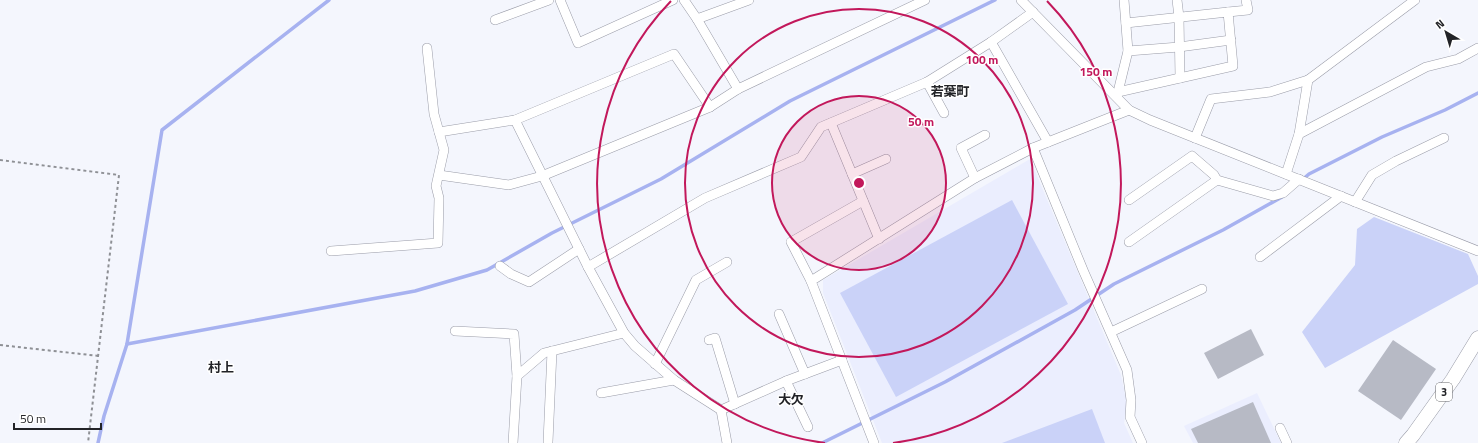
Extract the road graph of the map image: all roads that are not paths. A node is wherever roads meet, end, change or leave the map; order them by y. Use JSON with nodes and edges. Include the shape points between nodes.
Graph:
{"nodes":[{"id":1,"x":549,"y":0,"type":"edge"},
{"id":2,"x":560,"y":0,"type":"edge"},
{"id":3,"x":673,"y":0,"type":"edge"},
{"id":4,"x":684,"y":0,"type":"edge"},
{"id":5,"x":748,"y":0,"type":"edge"},
{"id":6,"x":925,"y":0,"type":"edge"},
{"id":7,"x":1021,"y":0,"type":"edge"},
{"id":8,"x":1124,"y":0,"type":"edge"},
{"id":9,"x":1177,"y":0,"type":"edge"},
{"id":10,"x":1246,"y":0,"type":"edge"},
{"id":11,"x":1415,"y":0,"type":"edge"},
{"id":12,"x":1033,"y":12,"type":"junction"},
{"id":13,"x":1228,"y":12,"type":"junction"},
{"id":14,"x":1179,"y":17,"type":"junction"},
{"id":15,"x":697,"y":19,"type":"junction"},
{"id":16,"x":495,"y":20,"type":"dead end"},
{"id":17,"x":1126,"y":23,"type":"junction"},
{"id":18,"x":1231,"y":40,"type":"junction"},
{"id":19,"x":991,"y":42,"type":"junction"},
{"id":20,"x":1179,"y":47,"type":"junction"},
{"id":21,"x":426,"y":48,"type":"dead end"},
{"id":22,"x":1478,"y":48,"type":"edge"},
{"id":23,"x":1128,"y":51,"type":"junction"},
{"id":24,"x":1180,"y":78,"type":"junction"},
{"id":25,"x":1308,"y":80,"type":"junction"},
{"id":26,"x":927,"y":82,"type":"junction"},
{"id":27,"x":738,"y":89,"type":"junction"},
{"id":28,"x":1117,"y":95,"type":"junction"},
{"id":29,"x":710,"y":107,"type":"junction"},
{"id":30,"x":1129,"y":110,"type":"junction"},
{"id":31,"x":944,"y":113,"type":"dead end"},
{"id":32,"x":515,"y":120,"type":"junction"},
{"id":33,"x":831,"y":123,"type":"junction"},
{"id":34,"x":439,"y":132,"type":"junction"},
{"id":35,"x":1299,"y":134,"type":"junction"},
{"id":36,"x":985,"y":135,"type":"dead end"},
{"id":37,"x":1195,"y":138,"type":"junction"},
{"id":38,"x":1444,"y":138,"type":"dead end"},
{"id":39,"x":1048,"y":142,"type":"junction"},
{"id":40,"x":1033,"y":148,"type":"junction"},
{"id":41,"x":886,"y":159,"type":"dead end"},
{"id":42,"x":852,"y":174,"type":"junction"},
{"id":43,"x":1286,"y":174,"type":"junction"},
{"id":44,"x":439,"y":175,"type":"junction"},
{"id":45,"x":542,"y":176,"type":"junction"},
{"id":46,"x":975,"y":178,"type":"junction"},
{"id":47,"x":1299,"y":179,"type":"junction"},
{"id":48,"x":1217,"y":180,"type":"junction"},
{"id":49,"x":1341,"y":196,"type":"junction"},
{"id":50,"x":1129,"y":200,"type":"dead end"},
{"id":51,"x":863,"y":201,"type":"junction"},
{"id":52,"x":1355,"y":202,"type":"junction"},
{"id":53,"x":879,"y":239,"type":"junction"},
{"id":54,"x":1129,"y":242,"type":"dead end"},
{"id":55,"x":579,"y":249,"type":"junction"},
{"id":56,"x":1478,"y":251,"type":"edge"},
{"id":57,"x":331,"y":252,"type":"dead end"},
{"id":58,"x":1260,"y":257,"type":"dead end"},
{"id":59,"x":727,"y":262,"type":"dead end"},
{"id":60,"x":500,"y":266,"type":"dead end"},
{"id":61,"x":588,"y":267,"type":"junction"},
{"id":62,"x":811,"y":280,"type":"junction"},
{"id":63,"x":1202,"y":289,"type":"dead end"},
{"id":64,"x":779,"y":314,"type":"dead end"},
{"id":65,"x":455,"y":331,"type":"dead end"},
{"id":66,"x":1111,"y":332,"type":"junction"},
{"id":67,"x":624,"y":333,"type":"junction"},
{"id":68,"x":1478,"y":338,"type":"edge"},
{"id":69,"x":709,"y":340,"type":"dead end"},
{"id":70,"x":552,"y":351,"type":"junction"},
{"id":71,"x":842,"y":360,"type":"junction"},
{"id":72,"x":655,"y":364,"type":"junction"},
{"id":73,"x":805,"y":374,"type":"junction"},
{"id":74,"x":517,"y":376,"type":"junction"},
{"id":75,"x":674,"y":380,"type":"junction"},
{"id":76,"x":786,"y":381,"type":"junction"},
{"id":77,"x":601,"y":394,"type":"dead end"},
{"id":78,"x":735,"y":404,"type":"junction"},
{"id":79,"x":721,"y":410,"type":"junction"},
{"id":80,"x":808,"y":427,"type":"dead end"},
{"id":81,"x":1280,"y":428,"type":"dead end"},
{"id":82,"x":548,"y":442,"type":"edge"},
{"id":83,"x":513,"y":443,"type":"edge"},
{"id":84,"x":727,"y":443,"type":"edge"},
{"id":85,"x":874,"y":443,"type":"edge"},
{"id":86,"x":1142,"y":443,"type":"edge"},
{"id":87,"x":1287,"y":443,"type":"edge"},
{"id":88,"x":1406,"y":443,"type":"edge"}],
"edges":[{"from":1,"to":16,"type":"street"},
{"from":2,"to":3,"type":"street","via":[[578,43]]},
{"from":4,"to":15,"type":"street"},
{"from":5,"to":15,"type":"street"},
{"from":6,"to":27,"type":"street"},
{"from":7,"to":12,"type":"street"},
{"from":8,"to":17,"type":"street"},
{"from":9,"to":14,"type":"street"},
{"from":10,"to":13,"type":"street","via":[[1248,10]]},
{"from":11,"to":25,"type":"street"},
{"from":12,"to":19,"type":"street"},
{"from":12,"to":28,"type":"street"},
{"from":13,"to":14,"type":"street"},
{"from":13,"to":18,"type":"street"},
{"from":14,"to":17,"type":"street"},
{"from":14,"to":20,"type":"street"},
{"from":15,"to":27,"type":"street"},
{"from":17,"to":23,"type":"street"},
{"from":18,"to":20,"type":"street"},
{"from":18,"to":24,"type":"street","via":[[1233,66]]},
{"from":19,"to":26,"type":"street"},
{"from":19,"to":39,"type":"street"},
{"from":20,"to":23,"type":"street"},
{"from":20,"to":24,"type":"street"},
{"from":21,"to":34,"type":"street","via":[[434,114]]},
{"from":22,"to":35,"type":"street","via":[[1458,59],[1426,67]]},
{"from":23,"to":28,"type":"street"},
{"from":24,"to":28,"type":"street"},
{"from":25,"to":35,"type":"street"},
{"from":25,"to":37,"type":"street","via":[[1270,92],[1211,99]]},
{"from":26,"to":31,"type":"street"},
{"from":26,"to":33,"type":"street"},
{"from":27,"to":29,"type":"street"},
{"from":28,"to":30,"type":"street"},
{"from":29,"to":32,"type":"street","via":[[674,54]]},
{"from":29,"to":45,"type":"street"},
{"from":30,"to":37,"type":"street"},
{"from":30,"to":39,"type":"street"},
{"from":32,"to":34,"type":"street"},
{"from":32,"to":45,"type":"street"},
{"from":33,"to":42,"type":"street"},
{"from":33,"to":61,"type":"street","via":[[821,127],[801,157],[705,198]]},
{"from":34,"to":44,"type":"street","via":[[444,150]]},
{"from":35,"to":43,"type":"street"},
{"from":36,"to":46,"type":"street","via":[[961,148]]},
{"from":37,"to":43,"type":"street"},
{"from":38,"to":52,"type":"street","via":[[1372,175]]},
{"from":39,"to":40,"type":"street"},
{"from":40,"to":46,"type":"street"},
{"from":40,"to":66,"type":"street"},
{"from":41,"to":42,"type":"street"},
{"from":42,"to":51,"type":"street"},
{"from":43,"to":47,"type":"street"},
{"from":44,"to":45,"type":"street","via":[[509,185]]},
{"from":44,"to":57,"type":"street","via":[[436,186],[439,198],[438,243]]},
{"from":45,"to":55,"type":"street"},
{"from":46,"to":53,"type":"street"},
{"from":47,"to":48,"type":"street","via":[[1284,193],[1273,196]]},
{"from":47,"to":49,"type":"street"},
{"from":48,"to":50,"type":"street","via":[[1192,156]]},
{"from":48,"to":54,"type":"street"},
{"from":49,"to":52,"type":"street"},
{"from":49,"to":58,"type":"street"},
{"from":51,"to":53,"type":"street"},
{"from":51,"to":62,"type":"street","via":[[791,242]]},
{"from":52,"to":56,"type":"street"},
{"from":53,"to":62,"type":"street"},
{"from":55,"to":60,"type":"street","via":[[530,282]]},
{"from":55,"to":61,"type":"street"},
{"from":59,"to":72,"type":"street","via":[[696,280]]},
{"from":61,"to":67,"type":"street"},
{"from":62,"to":71,"type":"street"},
{"from":63,"to":66,"type":"street"},
{"from":64,"to":73,"type":"street"},
{"from":65,"to":74,"type":"street","via":[[514,334]]},
{"from":66,"to":86,"type":"street","via":[[1127,370],[1131,400],[1130,417]]},
{"from":67,"to":70,"type":"street"},
{"from":67,"to":72,"type":"street"},
{"from":68,"to":88,"type":"main road","number":"3","via":[[1453,379]]},
{"from":69,"to":78,"type":"street","via":[[715,338]]},
{"from":70,"to":74,"type":"street","via":[[544,353]]},
{"from":70,"to":82,"type":"street"},
{"from":71,"to":73,"type":"street"},
{"from":71,"to":85,"type":"street"},
{"from":72,"to":75,"type":"street"},
{"from":73,"to":76,"type":"street"},
{"from":74,"to":83,"type":"street"},
{"from":75,"to":77,"type":"street"},
{"from":75,"to":79,"type":"street"},
{"from":76,"to":78,"type":"street"},
{"from":76,"to":80,"type":"street"},
{"from":78,"to":79,"type":"street"},
{"from":79,"to":84,"type":"street"},
{"from":81,"to":87,"type":"street"}]}
